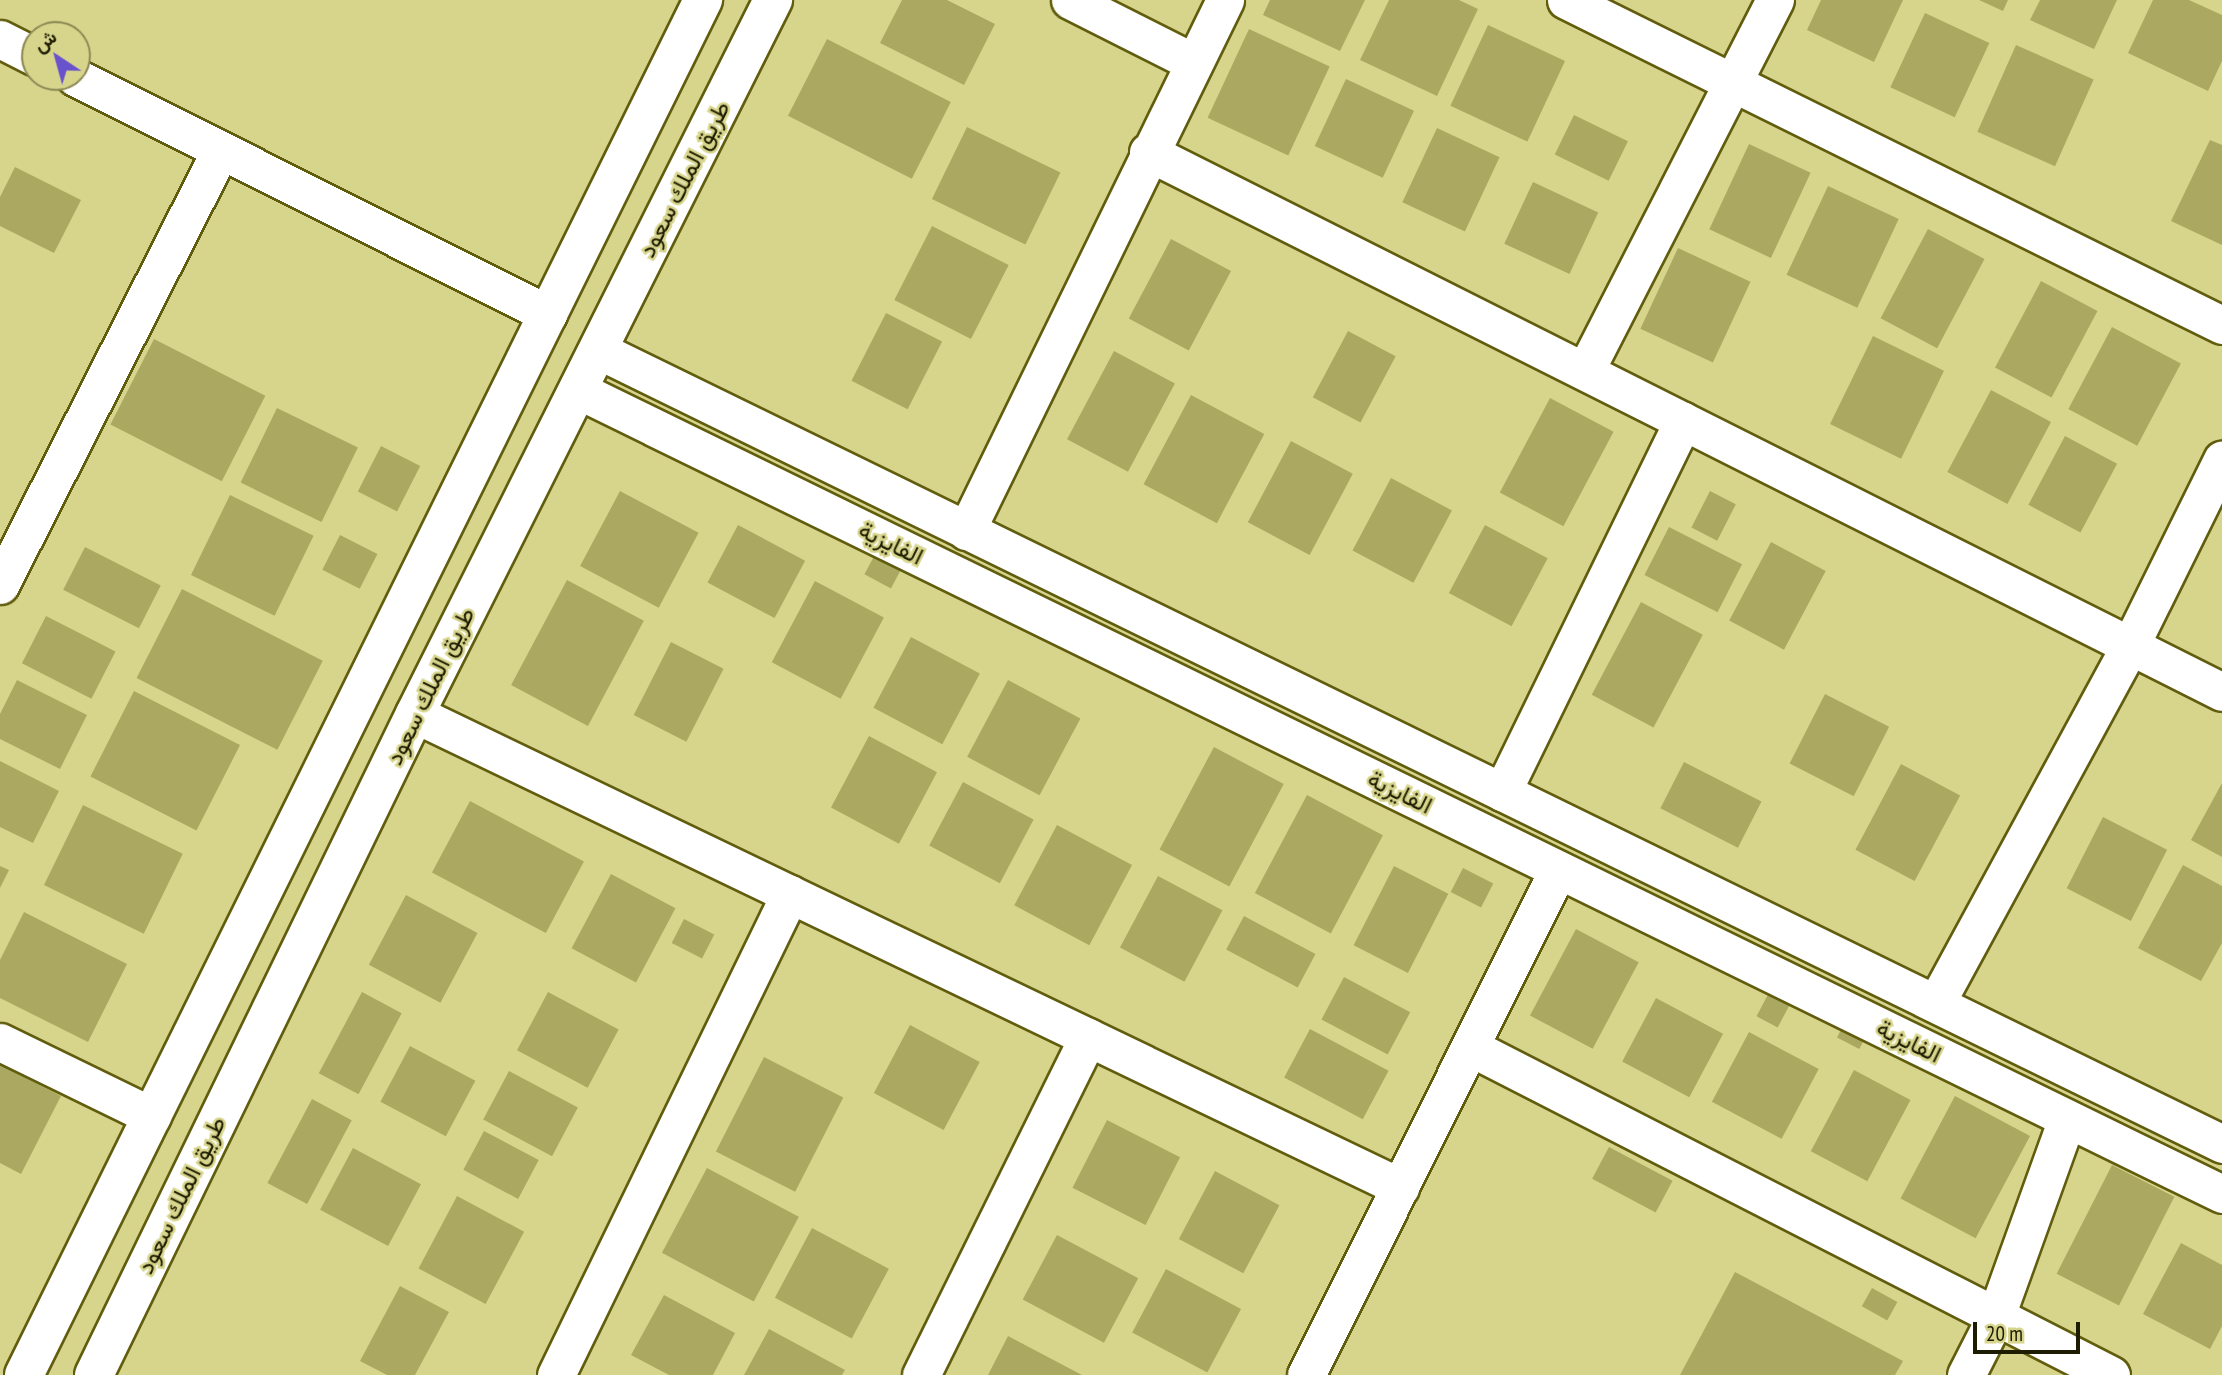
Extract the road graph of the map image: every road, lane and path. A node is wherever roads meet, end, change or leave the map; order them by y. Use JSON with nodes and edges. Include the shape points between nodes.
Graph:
{"nodes":[{"id":1,"x":703,"y":0,"type":"edge"},
{"id":2,"x":773,"y":0,"type":"edge"},
{"id":3,"x":1070,"y":0,"type":"edge"},
{"id":4,"x":1225,"y":0,"type":"edge"},
{"id":5,"x":1566,"y":0,"type":"edge"},
{"id":6,"x":1775,"y":0,"type":"edge"},
{"id":7,"x":0,"y":39,"type":"edge"},
{"id":8,"x":21,"y":50,"type":"edge"},
{"id":9,"x":1194,"y":61,"type":"junction"},
{"id":10,"x":1735,"y":83,"type":"junction"},
{"id":11,"x":91,"y":85,"type":"edge"},
{"id":12,"x":221,"y":150,"type":"junction"},
{"id":13,"x":1148,"y":152,"type":"junction"},
{"id":14,"x":548,"y":314,"type":"junction"},
{"id":15,"x":2222,"y":325,"type":"edge"},
{"id":16,"x":598,"y":350,"type":"junction"},
{"id":17,"x":1585,"y":372,"type":"junction"},
{"id":18,"x":578,"y":390,"type":"junction"},
{"id":19,"x":1683,"y":421,"type":"junction"},
{"id":20,"x":2222,"y":460,"type":"edge"},
{"id":21,"x":966,"y":531,"type":"junction"},
{"id":22,"x":0,"y":585,"type":"edge"},
{"id":23,"x":2130,"y":646,"type":"junction"},
{"id":24,"x":2222,"y":692,"type":"edge"},
{"id":25,"x":415,"y":714,"type":"junction"},
{"id":26,"x":1502,"y":792,"type":"junction"},
{"id":27,"x":1558,"y":870,"type":"junction"},
{"id":28,"x":790,"y":894,"type":"junction"},
{"id":29,"x":1936,"y":1003,"type":"junction"},
{"id":30,"x":1088,"y":1037,"type":"junction"},
{"id":31,"x":0,"y":1042,"type":"edge"},
{"id":32,"x":1470,"y":1047,"type":"junction"},
{"id":33,"x":152,"y":1116,"type":"junction"},
{"id":34,"x":2067,"y":1119,"type":"junction"},
{"id":35,"x":2222,"y":1144,"type":"edge"},
{"id":36,"x":1400,"y":1187,"type":"junction"},
{"id":37,"x":2222,"y":1194,"type":"edge"},
{"id":38,"x":1996,"y":1316,"type":"junction"},
{"id":39,"x":24,"y":1375,"type":"edge"},
{"id":40,"x":94,"y":1375,"type":"edge"},
{"id":41,"x":556,"y":1375,"type":"edge"},
{"id":42,"x":921,"y":1375,"type":"edge"},
{"id":43,"x":1306,"y":1375,"type":"edge"},
{"id":44,"x":1966,"y":1375,"type":"edge"},
{"id":45,"x":2111,"y":1375,"type":"edge"}],
"edges":[{"from":1,"to":14,"type":"main road"},
{"from":2,"to":16,"type":"main road","name":"طريق الملك سعود"},
{"from":3,"to":9,"type":"street"},
{"from":4,"to":9,"type":"street"},
{"from":5,"to":10,"type":"street"},
{"from":6,"to":10,"type":"street"},
{"from":7,"to":8,"type":"street"},
{"from":9,"to":13,"type":"street"},
{"from":10,"to":15,"type":"street"},
{"from":10,"to":17,"type":"street"},
{"from":11,"to":12,"type":"street"},
{"from":12,"to":14,"type":"street"},
{"from":12,"to":22,"type":"street"},
{"from":13,"to":17,"type":"street"},
{"from":13,"to":21,"type":"street"},
{"from":14,"to":33,"type":"main road"},
{"from":16,"to":18,"type":"main road","name":"طريق الملك سعود"},
{"from":16,"to":21,"type":"street","name":"الفايزية"},
{"from":17,"to":19,"type":"street"},
{"from":18,"to":25,"type":"main road","name":"طريق الملك سعود"},
{"from":18,"to":27,"type":"street","name":"الفايزية"},
{"from":19,"to":23,"type":"street"},
{"from":19,"to":26,"type":"street"},
{"from":20,"to":23,"type":"street"},
{"from":21,"to":26,"type":"street","name":"الفايزية"},
{"from":23,"to":24,"type":"street"},
{"from":23,"to":29,"type":"street"},
{"from":25,"to":28,"type":"street"},
{"from":25,"to":40,"type":"main road","name":"طريق الملك سعود"},
{"from":26,"to":29,"type":"street","name":"الفايزية"},
{"from":27,"to":32,"type":"street"},
{"from":27,"to":34,"type":"street","name":"الفايزية"},
{"from":28,"to":30,"type":"street"},
{"from":28,"to":41,"type":"street"},
{"from":29,"to":35,"type":"street","name":"الفايزية"},
{"from":30,"to":36,"type":"street"},
{"from":30,"to":42,"type":"street"},
{"from":31,"to":33,"type":"street"},
{"from":32,"to":36,"type":"street"},
{"from":32,"to":38,"type":"street"},
{"from":33,"to":39,"type":"main road"},
{"from":34,"to":37,"type":"street","name":"الفايزية"},
{"from":34,"to":38,"type":"street"},
{"from":36,"to":43,"type":"street"},
{"from":38,"to":44,"type":"street"},
{"from":38,"to":45,"type":"street"}]}
